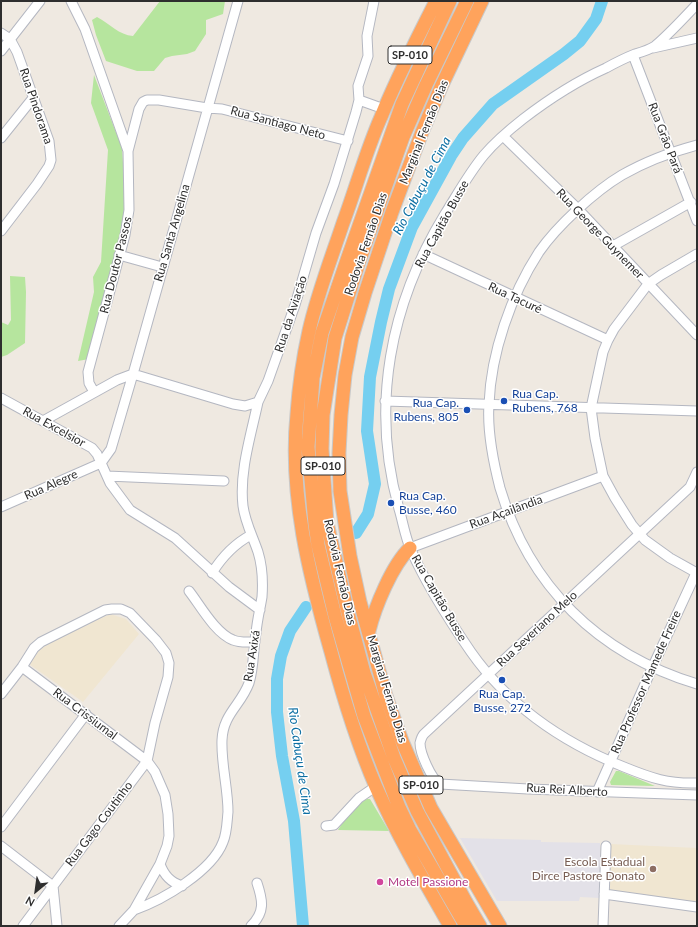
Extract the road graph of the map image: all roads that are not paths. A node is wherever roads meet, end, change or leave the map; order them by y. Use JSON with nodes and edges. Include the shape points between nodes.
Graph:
{"nodes":[{"id":1,"x":40,"y":1,"type":"edge"},
{"id":2,"x":71,"y":1,"type":"edge"},
{"id":3,"x":238,"y":1,"type":"edge"},
{"id":4,"x":374,"y":1,"type":"edge"},
{"id":5,"x":436,"y":1,"type":"edge"},
{"id":6,"x":450,"y":1,"type":"edge"},
{"id":7,"x":467,"y":1,"type":"edge"},
{"id":8,"x":482,"y":1,"type":"edge"},
{"id":9,"x":697,"y":4,"type":"edge"},
{"id":10,"x":1,"y":33,"type":"edge"},
{"id":11,"x":697,"y":38,"type":"edge"},
{"id":12,"x":10,"y":40,"type":"junction"},
{"id":13,"x":653,"y":48,"type":"junction"},
{"id":14,"x":1,"y":51,"type":"edge"},
{"id":15,"x":634,"y":55,"type":"junction"},
{"id":16,"x":33,"y":98,"type":"junction"},
{"id":17,"x":359,"y":100,"type":"junction"},
{"id":18,"x":207,"y":108,"type":"junction"},
{"id":19,"x":384,"y":109,"type":"junction"},
{"id":20,"x":503,"y":136,"type":"junction"},
{"id":21,"x":1,"y":138,"type":"edge"},
{"id":22,"x":348,"y":141,"type":"junction"},
{"id":23,"x":697,"y":145,"type":"edge"},
{"id":24,"x":128,"y":151,"type":"junction"},
{"id":25,"x":670,"y":152,"type":"junction"},
{"id":26,"x":690,"y":202,"type":"junction"},
{"id":27,"x":578,"y":209,"type":"junction"},
{"id":28,"x":697,"y":221,"type":"edge"},
{"id":29,"x":1,"y":231,"type":"edge"},
{"id":30,"x":613,"y":246,"type":"junction"},
{"id":31,"x":423,"y":254,"type":"junction"},
{"id":32,"x":697,"y":254,"type":"edge"},
{"id":33,"x":119,"y":255,"type":"junction"},
{"id":34,"x":162,"y":267,"type":"junction"},
{"id":35,"x":648,"y":284,"type":"junction"},
{"id":36,"x":515,"y":298,"type":"junction"},
{"id":37,"x":697,"y":336,"type":"edge"},
{"id":38,"x":608,"y":340,"type":"junction"},
{"id":39,"x":133,"y":374,"type":"junction"},
{"id":40,"x":94,"y":392,"type":"junction"},
{"id":41,"x":1,"y":398,"type":"edge"},
{"id":42,"x":385,"y":401,"type":"junction"},
{"id":43,"x":258,"y":402,"type":"junction"},
{"id":44,"x":488,"y":405,"type":"junction"},
{"id":45,"x":591,"y":408,"type":"junction"},
{"id":46,"x":697,"y":411,"type":"edge"},
{"id":47,"x":43,"y":421,"type":"junction"},
{"id":48,"x":101,"y":463,"type":"junction"},
{"id":49,"x":697,"y":472,"type":"edge"},
{"id":50,"x":107,"y":476,"type":"junction"},
{"id":51,"x":603,"y":476,"type":"junction"},
{"id":52,"x":224,"y":481,"type":"dead end"},
{"id":53,"x":693,"y":486,"type":"edge"},
{"id":54,"x":1,"y":507,"type":"edge"},
{"id":55,"x":508,"y":512,"type":"junction"},
{"id":56,"x":251,"y":535,"type":"junction"},
{"id":57,"x":640,"y":535,"type":"junction"},
{"id":58,"x":410,"y":548,"type":"junction"},
{"id":59,"x":212,"y":573,"type":"junction"},
{"id":60,"x":697,"y":573,"type":"edge"},
{"id":61,"x":189,"y":591,"type":"dead end"},
{"id":62,"x":564,"y":604,"type":"junction"},
{"id":63,"x":260,"y":610,"type":"junction"},
{"id":64,"x":369,"y":632,"type":"junction"},
{"id":65,"x":254,"y":642,"type":"junction"},
{"id":66,"x":652,"y":666,"type":"junction"},
{"id":67,"x":22,"y":667,"type":"junction"},
{"id":68,"x":488,"y":675,"type":"junction"},
{"id":69,"x":697,"y":684,"type":"edge"},
{"id":70,"x":1,"y":694,"type":"edge"},
{"id":71,"x":86,"y":714,"type":"junction"},
{"id":72,"x":148,"y":761,"type":"junction"},
{"id":73,"x":611,"y":761,"type":"junction"},
{"id":74,"x":438,"y":783,"type":"joint"},
{"id":75,"x":697,"y":783,"type":"edge"},
{"id":76,"x":376,"y":786,"type":"junction"},
{"id":77,"x":597,"y":792,"type":"junction"},
{"id":78,"x":697,"y":795,"type":"edge"},
{"id":79,"x":326,"y":826,"type":"dead end"},
{"id":80,"x":1,"y":827,"type":"edge"},
{"id":81,"x":1,"y":846,"type":"edge"},
{"id":82,"x":606,"y":846,"type":"dead end"},
{"id":83,"x":160,"y":864,"type":"junction"},
{"id":84,"x":257,"y":883,"type":"dead end"},
{"id":85,"x":53,"y":886,"type":"junction"},
{"id":86,"x":182,"y":886,"type":"junction"},
{"id":87,"x":604,"y":894,"type":"junction"},
{"id":88,"x":697,"y":907,"type":"edge"},
{"id":89,"x":134,"y":910,"type":"junction"},
{"id":90,"x":124,"y":924,"type":"edge"},
{"id":91,"x":23,"y":926,"type":"edge"},
{"id":92,"x":57,"y":926,"type":"edge"},
{"id":93,"x":251,"y":926,"type":"edge"},
{"id":94,"x":450,"y":926,"type":"edge"},
{"id":95,"x":466,"y":926,"type":"edge"},
{"id":96,"x":480,"y":926,"type":"edge"},
{"id":97,"x":500,"y":926,"type":"edge"},
{"id":98,"x":603,"y":926,"type":"edge"}],
"edges":[{"from":1,"to":12,"type":"street"},
{"from":2,"to":24,"type":"street","name":"Rua Doutor Passos","via":[[85,29]]},
{"from":3,"to":18,"type":"street","name":"Rua Santa Angelina"},
{"from":4,"to":17,"type":"street","name":"Rua da Aviação","via":[[367,36],[368,56],[358,86]]},
{"from":5,"to":19,"type":"highway","number":"SP-010"},
{"from":6,"to":95,"type":"highway","name":"Rodovia Fernão Dias","number":"SP-010","via":[[402,104],[322,333],[313,378],[308,447],[318,545],[335,616],[364,716],[398,807]]},
{"from":7,"to":96,"type":"highway","name":"Rodovia Fernão Dias","number":"SP-010","via":[[402,137],[359,262],[335,338],[323,414],[322,449],[327,523],[364,673],[394,758],[417,811]]},
{"from":8,"to":64,"type":"highway","name":"Marginal Fernão Dias","number":"SP-010","via":[[429,114],[404,179],[365,293],[348,359],[341,415],[340,491],[355,581]]},
{"from":9,"to":13,"type":"street","name":"Rua Capitão Busse"},
{"from":10,"to":12,"type":"street"},
{"from":11,"to":13,"type":"street"},
{"from":12,"to":14,"type":"street"},
{"from":12,"to":16,"type":"street","name":"Rua Pindorama"},
{"from":13,"to":15,"type":"street","name":"Rua Capitão Busse"},
{"from":15,"to":20,"type":"street","name":"Rua Capitão Busse","via":[[561,93]]},
{"from":15,"to":25,"type":"street","name":"Rua Grão Pará"},
{"from":16,"to":21,"type":"street"},
{"from":16,"to":29,"type":"street","name":"Rua Pindorama","via":[[49,141],[51,160],[45,174]]},
{"from":17,"to":19,"type":"street"},
{"from":17,"to":22,"type":"street","name":"Rua da Aviação"},
{"from":18,"to":22,"type":"street","name":"Rua Santiago Neto","via":[[222,109]]},
{"from":18,"to":24,"type":"street","name":"Rua Santiago Neto","via":[[159,100],[143,102]]},
{"from":18,"to":34,"type":"street","name":"Rua Santa Angelina"},
{"from":19,"to":76,"type":"highway","number":"SP-010","via":[[313,314],[308,332],[296,417],[296,473],[308,565],[344,701]]},
{"from":20,"to":27,"type":"street","name":"Rua George Guynemer"},
{"from":20,"to":31,"type":"street","name":"Rua Capitão Busse","via":[[476,166]]},
{"from":22,"to":43,"type":"street","name":"Rua da Aviação","via":[[316,233],[295,305]]},
{"from":23,"to":25,"type":"street"},
{"from":24,"to":33,"type":"street","name":"Rua Doutor Passos","via":[[129,210]]},
{"from":25,"to":26,"type":"street","name":"Rua Grão Pará"},
{"from":25,"to":27,"type":"street","via":[[621,176]]},
{"from":26,"to":28,"type":"street","name":"Rua Grão Pará"},
{"from":26,"to":30,"type":"street"},
{"from":27,"to":30,"type":"street","name":"Rua George Guynemer"},
{"from":27,"to":36,"type":"street","via":[[540,252]]},
{"from":30,"to":35,"type":"street","name":"Rua George Guynemer"},
{"from":31,"to":36,"type":"street","name":"Rua Tacuré"},
{"from":31,"to":42,"type":"street","name":"Rua Capitão Busse","via":[[396,326],[387,373]]},
{"from":32,"to":35,"type":"street"},
{"from":33,"to":34,"type":"street"},
{"from":33,"to":40,"type":"street","name":"Rua Doutor Passos","via":[[88,372],[89,384]]},
{"from":34,"to":39,"type":"street","name":"Rua Santa Angelina"},
{"from":35,"to":37,"type":"street","name":"Rua George Guynemer"},
{"from":35,"to":38,"type":"street"},
{"from":36,"to":38,"type":"street","name":"Rua Tacuré"},
{"from":36,"to":44,"type":"street","via":[[497,350]]},
{"from":38,"to":45,"type":"street"},
{"from":39,"to":40,"type":"street"},
{"from":39,"to":43,"type":"street","via":[[233,404],[245,406]]},
{"from":39,"to":48,"type":"street","name":"Rua Santa Angelina","via":[[111,449]]},
{"from":40,"to":47,"type":"street"},
{"from":41,"to":47,"type":"street","name":"Rua Excelsior"},
{"from":42,"to":44,"type":"street"},
{"from":42,"to":58,"type":"street","name":"Rua Capitão Busse","via":[[390,471]]},
{"from":43,"to":56,"type":"street","name":"Rua Axixá","via":[[243,475],[243,506]]},
{"from":44,"to":45,"type":"street"},
{"from":44,"to":55,"type":"street","via":[[495,467]]},
{"from":45,"to":46,"type":"street"},
{"from":45,"to":51,"type":"street"},
{"from":47,"to":48,"type":"street","name":"Rua Excelsior","via":[[92,448]]},
{"from":48,"to":50,"type":"street","name":"Rua Excelsior"},
{"from":48,"to":54,"type":"street","name":"Rua Alegre"},
{"from":49,"to":53,"type":"street"},
{"from":50,"to":52,"type":"street"},
{"from":50,"to":59,"type":"street","name":"Rua Excelsior","via":[[130,510],[175,538]]},
{"from":51,"to":55,"type":"street","name":"Rua Açailândia"},
{"from":51,"to":57,"type":"street"},
{"from":53,"to":57,"type":"street","name":"Rua Severiano Melo"},
{"from":55,"to":58,"type":"street","name":"Rua Açailândia"},
{"from":55,"to":62,"type":"street","via":[[534,564]]},
{"from":56,"to":59,"type":"street","via":[[223,556]]},
{"from":56,"to":63,"type":"street","name":"Rua Axixá","via":[[260,566]]},
{"from":57,"to":60,"type":"street","via":[[659,551]]},
{"from":57,"to":62,"type":"street","name":"Rua Severiano Melo"},
{"from":58,"to":64,"type":"highway","via":[[400,559],[384,589]]},
{"from":58,"to":68,"type":"street","name":"Rua Capitão Busse","via":[[458,633]]},
{"from":59,"to":63,"type":"street","name":"Rua Excelsior"},
{"from":60,"to":66,"type":"street","name":"Rua Professor Mamede Freire"},
{"from":61,"to":65,"type":"street","via":[[220,632],[232,640]]},
{"from":62,"to":66,"type":"street","via":[[609,642]]},
{"from":62,"to":68,"type":"street","name":"Rua Severiano Melo"},
{"from":63,"to":65,"type":"street","name":"Rua Axixá"},
{"from":64,"to":97,"type":"highway","name":"Marginal Fernão Dias","number":"SP-010","via":[[386,696],[431,808]]},
{"from":65,"to":86,"type":"street","name":"Rua Axixá","via":[[249,683],[224,726],[222,740],[228,811],[223,842],[209,862]]},
{"from":66,"to":69,"type":"street"},
{"from":66,"to":73,"type":"street","name":"Rua Professor Mamede Freire"},
{"from":67,"to":70,"type":"street"},
{"from":67,"to":71,"type":"street","name":"Rua Crissiumal"},
{"from":67,"to":72,"type":"street","via":[[34,648],[53,635],[105,610],[121,609],[130,613],[156,640],[166,653],[169,663]]},
{"from":68,"to":73,"type":"street","name":"Rua Capitão Busse","via":[[550,729],[588,752]]},
{"from":68,"to":74,"type":"street","name":"Rua Severiano Melo","via":[[421,738],[424,758]]},
{"from":71,"to":72,"type":"street","name":"Rua Crissiumal"},
{"from":71,"to":80,"type":"street"},
{"from":72,"to":83,"type":"street","via":[[161,784],[168,814],[169,836]]},
{"from":72,"to":85,"type":"street","name":"Rua Gago Coutinho"},
{"from":73,"to":75,"type":"street","name":"Rua Capitão Busse","via":[[655,779]]},
{"from":73,"to":77,"type":"street","name":"Rua Professor Mamede Freire"},
{"from":74,"to":77,"type":"street","name":"Rua Rei Alberto"},
{"from":76,"to":79,"type":"street","via":[[359,798],[334,825]]},
{"from":76,"to":94,"type":"highway","number":"SP-010","via":[[402,840]]},
{"from":77,"to":78,"type":"street","name":"Rua Rei Alberto"},
{"from":81,"to":85,"type":"street"},
{"from":82,"to":87,"type":"street"},
{"from":83,"to":86,"type":"street","via":[[165,875]]},
{"from":83,"to":89,"type":"street"},
{"from":84,"to":93,"type":"street","via":[[262,907],[258,919]]},
{"from":85,"to":91,"type":"street","name":"Rua Gago Coutinho"},
{"from":85,"to":92,"type":"street"},
{"from":86,"to":89,"type":"street","name":"Rua Axixá","via":[[151,904]]},
{"from":87,"to":88,"type":"street"},
{"from":87,"to":98,"type":"street"},
{"from":89,"to":90,"type":"street"}]}
